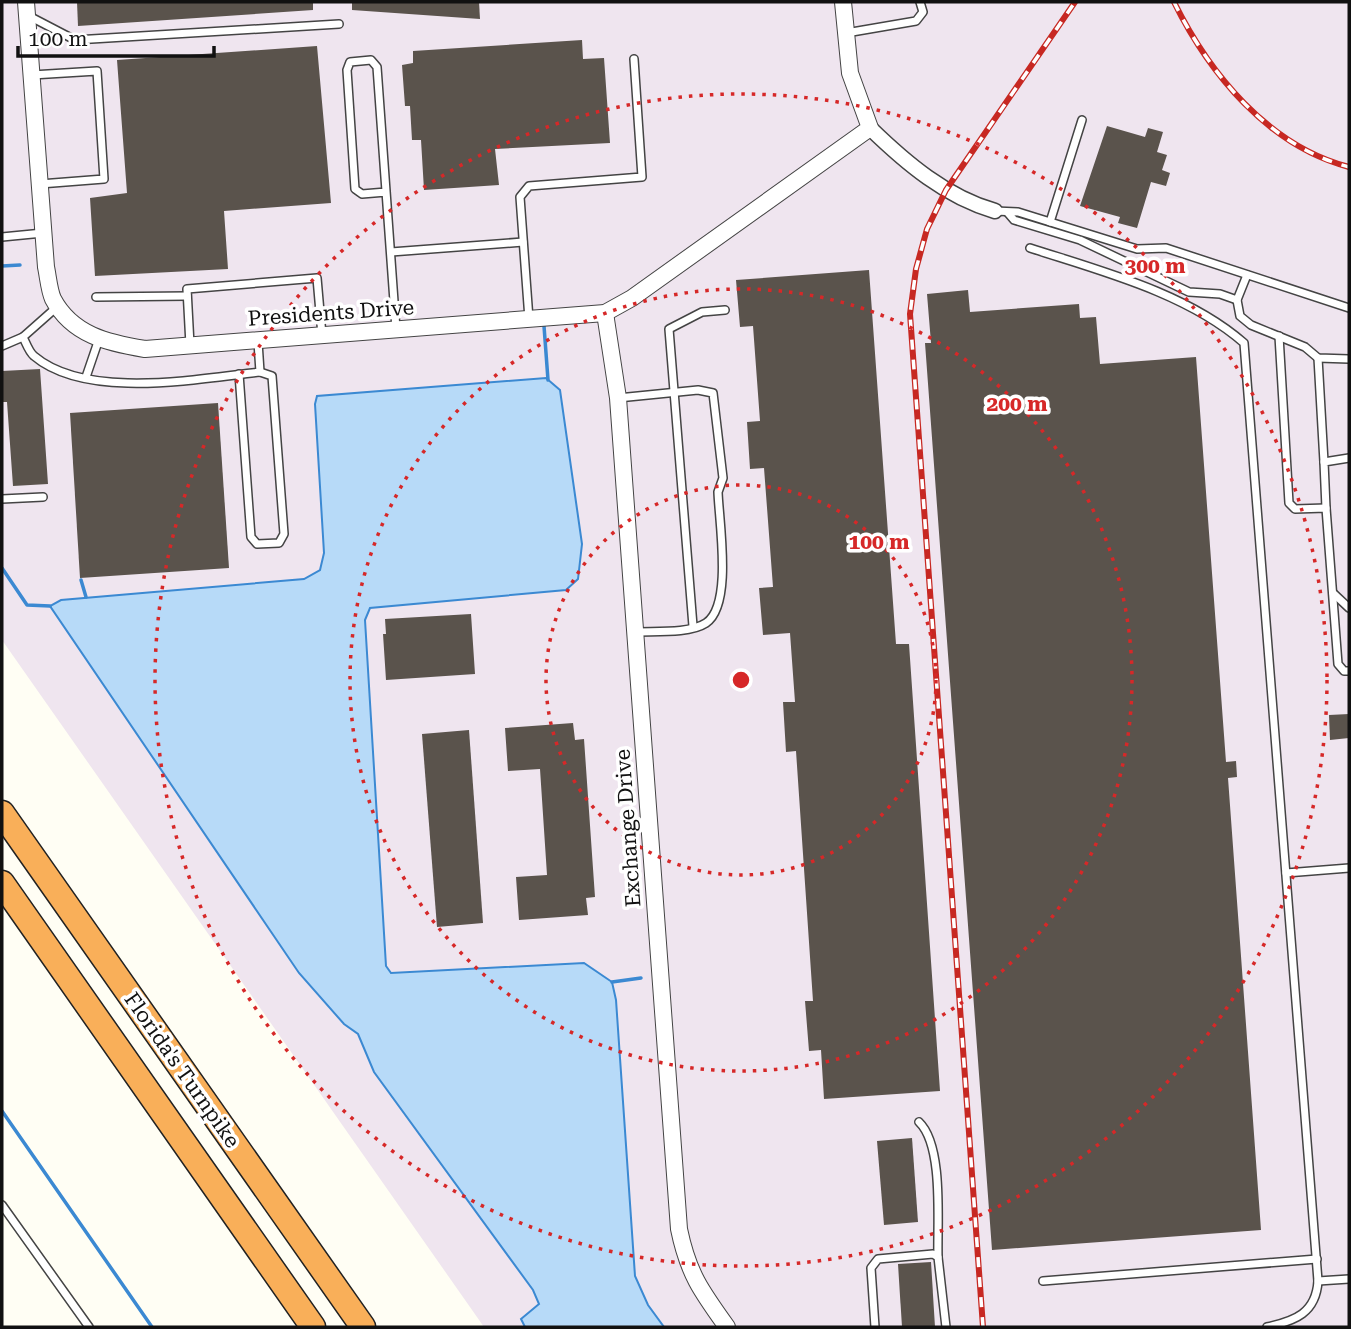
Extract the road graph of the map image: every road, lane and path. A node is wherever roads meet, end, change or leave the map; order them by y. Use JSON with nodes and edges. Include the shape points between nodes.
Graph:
{"nodes":[{"id":1,"x":843,"y":2,"type":"edge"},
{"id":2,"x":920,"y":2,"type":"edge"},
{"id":3,"x":26,"y":8,"type":"edge"},
{"id":4,"x":339,"y":24,"type":"dead end"},
{"id":5,"x":846,"y":33,"type":"junction"},
{"id":6,"x":634,"y":59,"type":"dead end"},
{"id":7,"x":31,"y":75,"type":"junction"},
{"id":8,"x":1082,"y":120,"type":"dead end"},
{"id":9,"x":870,"y":128,"type":"junction"},
{"id":10,"x":40,"y":184,"type":"junction"},
{"id":11,"x":386,"y":192,"type":"junction"},
{"id":12,"x":1001,"y":212,"type":"junction"},
{"id":13,"x":1050,"y":222,"type":"junction"},
{"id":14,"x":44,"y":233,"type":"junction"},
{"id":15,"x":2,"y":236,"type":"edge"},
{"id":16,"x":523,"y":242,"type":"junction"},
{"id":17,"x":1030,"y":248,"type":"dead end"},
{"id":18,"x":391,"y":252,"type":"junction"},
{"id":19,"x":1247,"y":275,"type":"junction"},
{"id":20,"x":187,"y":296,"type":"junction"},
{"id":21,"x":96,"y":297,"type":"dead end"},
{"id":22,"x":1237,"y":300,"type":"junction"},
{"id":23,"x":58,"y":305,"type":"junction"},
{"id":24,"x":1349,"y":309,"type":"edge"},
{"id":25,"x":725,"y":310,"type":"dead end"},
{"id":26,"x":605,"y":313,"type":"junction"},
{"id":27,"x":529,"y":319,"type":"junction"},
{"id":28,"x":396,"y":330,"type":"junction"},
{"id":29,"x":322,"y":335,"type":"junction"},
{"id":30,"x":1279,"y":336,"type":"junction"},
{"id":31,"x":23,"y":337,"type":"junction"},
{"id":32,"x":99,"y":339,"type":"junction"},
{"id":33,"x":258,"y":340,"type":"junction"},
{"id":34,"x":190,"y":345,"type":"junction"},
{"id":35,"x":2,"y":346,"type":"edge"},
{"id":36,"x":1318,"y":358,"type":"junction"},
{"id":37,"x":1349,"y":359,"type":"edge"},
{"id":38,"x":260,"y":372,"type":"junction"},
{"id":39,"x":239,"y":374,"type":"junction"},
{"id":40,"x":86,"y":377,"type":"junction"},
{"id":41,"x":674,"y":393,"type":"junction"},
{"id":42,"x":618,"y":398,"type":"junction"},
{"id":43,"x":1349,"y":458,"type":"edge"},
{"id":44,"x":1324,"y":461,"type":"junction"},
{"id":45,"x":43,"y":498,"type":"dead end"},
{"id":46,"x":2,"y":499,"type":"edge"},
{"id":47,"x":1326,"y":508,"type":"junction"},
{"id":48,"x":1333,"y":592,"type":"junction"},
{"id":49,"x":1349,"y":608,"type":"edge"},
{"id":50,"x":693,"y":626,"type":"junction"},
{"id":51,"x":635,"y":632,"type":"junction"},
{"id":52,"x":1349,"y":671,"type":"edge"},
{"id":53,"x":2,"y":813,"type":"edge"},
{"id":54,"x":1349,"y":868,"type":"edge"},
{"id":55,"x":1286,"y":873,"type":"junction"},
{"id":56,"x":2,"y":883,"type":"edge"},
{"id":57,"x":919,"y":1122,"type":"dead end"},
{"id":58,"x":2,"y":1205,"type":"edge"},
{"id":59,"x":938,"y":1257,"type":"junction"},
{"id":60,"x":1317,"y":1259,"type":"junction"},
{"id":61,"x":1349,"y":1279,"type":"edge"},
{"id":62,"x":1043,"y":1281,"type":"dead end"},
{"id":63,"x":1318,"y":1281,"type":"junction"},
{"id":64,"x":89,"y":1327,"type":"edge"},
{"id":65,"x":313,"y":1327,"type":"edge"},
{"id":66,"x":363,"y":1327,"type":"edge"},
{"id":67,"x":727,"y":1327,"type":"edge"},
{"id":68,"x":875,"y":1327,"type":"edge"},
{"id":69,"x":946,"y":1327,"type":"edge"},
{"id":70,"x":1267,"y":1327,"type":"edge"}],
"edges":[{"from":1,"to":5,"type":"street"},
{"from":2,"to":5,"type":"lane","via":[[923,12],[916,21]]},
{"from":3,"to":4,"type":"lane","via":[[75,40]]},
{"from":3,"to":7,"type":"street","name":"Presidents Drive"},
{"from":5,"to":9,"type":"street","via":[[850,74]]},
{"from":6,"to":16,"type":"lane","via":[[642,177],[529,186],[520,197]]},
{"from":7,"to":10,"type":"street","name":"Presidents Drive"},
{"from":7,"to":10,"type":"lane","via":[[97,71],[104,179]]},
{"from":8,"to":13,"type":"lane"},
{"from":9,"to":12,"type":"street","via":[[946,190]]},
{"from":9,"to":26,"type":"street","name":"Presidents Drive"},
{"from":10,"to":14,"type":"street","name":"Presidents Drive"},
{"from":11,"to":11,"type":"lane","via":[[377,67],[371,60],[350,62],[355,189],[362,194]]},
{"from":11,"to":18,"type":"lane"},
{"from":12,"to":13,"type":"lane"},
{"from":12,"to":22,"type":"lane","via":[[1080,240],[1189,292]]},
{"from":13,"to":19,"type":"lane","via":[[1137,249],[1166,248]]},
{"from":14,"to":15,"type":"lane"},
{"from":14,"to":23,"type":"street","name":"Presidents Drive","via":[[52,298]]},
{"from":16,"to":18,"type":"lane"},
{"from":16,"to":27,"type":"lane"},
{"from":17,"to":55,"type":"lane","via":[[1140,284],[1228,329],[1244,343]]},
{"from":18,"to":28,"type":"lane"},
{"from":19,"to":22,"type":"lane"},
{"from":19,"to":24,"type":"lane"},
{"from":20,"to":21,"type":"lane"},
{"from":20,"to":29,"type":"lane","via":[[187,289],[317,278]]},
{"from":20,"to":34,"type":"lane"},
{"from":22,"to":30,"type":"lane","via":[[1240,316]]},
{"from":23,"to":31,"type":"lane"},
{"from":23,"to":32,"type":"street","name":"Presidents Drive","via":[[74,326]]},
{"from":25,"to":41,"type":"lane","via":[[702,312],[669,329]]},
{"from":26,"to":27,"type":"street","name":"Presidents Drive"},
{"from":26,"to":42,"type":"street","name":"Exchange Drive"},
{"from":27,"to":28,"type":"street","name":"Presidents Drive"},
{"from":28,"to":29,"type":"street","name":"Presidents Drive"},
{"from":29,"to":33,"type":"street","name":"Presidents Drive"},
{"from":30,"to":36,"type":"lane"},
{"from":30,"to":47,"type":"lane","via":[[1289,503],[1295,509]]},
{"from":31,"to":35,"type":"lane"},
{"from":31,"to":40,"type":"lane","via":[[32,355],[70,375]]},
{"from":32,"to":34,"type":"street","name":"Presidents Drive","via":[[145,349]]},
{"from":32,"to":40,"type":"lane"},
{"from":33,"to":34,"type":"street","name":"Presidents Drive"},
{"from":33,"to":38,"type":"lane"},
{"from":36,"to":37,"type":"lane"},
{"from":36,"to":44,"type":"lane"},
{"from":38,"to":39,"type":"lane"},
{"from":38,"to":39,"type":"lane","via":[[272,376],[284,534],[273,545],[257,544],[251,537]]},
{"from":39,"to":40,"type":"lane","via":[[145,385]]},
{"from":41,"to":42,"type":"lane"},
{"from":41,"to":50,"type":"lane"},
{"from":41,"to":50,"type":"lane","via":[[713,393],[723,478],[718,492],[722,587],[717,612],[704,624]]},
{"from":42,"to":51,"type":"street","name":"Exchange Drive"},
{"from":43,"to":44,"type":"lane"},
{"from":44,"to":47,"type":"lane"},
{"from":45,"to":46,"type":"lane"},
{"from":47,"to":48,"type":"lane"},
{"from":48,"to":49,"type":"lane"},
{"from":48,"to":52,"type":"lane","via":[[1338,664]]},
{"from":50,"to":51,"type":"lane"},
{"from":51,"to":67,"type":"street","name":"Exchange Drive","via":[[679,1228],[687,1264]]},
{"from":53,"to":66,"type":"highway","name":"Florida's Turnpike"},
{"from":54,"to":55,"type":"lane"},
{"from":55,"to":60,"type":"lane"},
{"from":56,"to":65,"type":"highway","name":"Florida's Turnpike"},
{"from":57,"to":59,"type":"lane","via":[[927,1130],[933,1151]]},
{"from":58,"to":64,"type":"lane"},
{"from":59,"to":68,"type":"lane","via":[[878,1259],[871,1268]]},
{"from":59,"to":69,"type":"lane"},
{"from":60,"to":62,"type":"lane"},
{"from":60,"to":63,"type":"lane"},
{"from":61,"to":63,"type":"lane"},
{"from":63,"to":70,"type":"lane","via":[[1304,1314]]}]}
